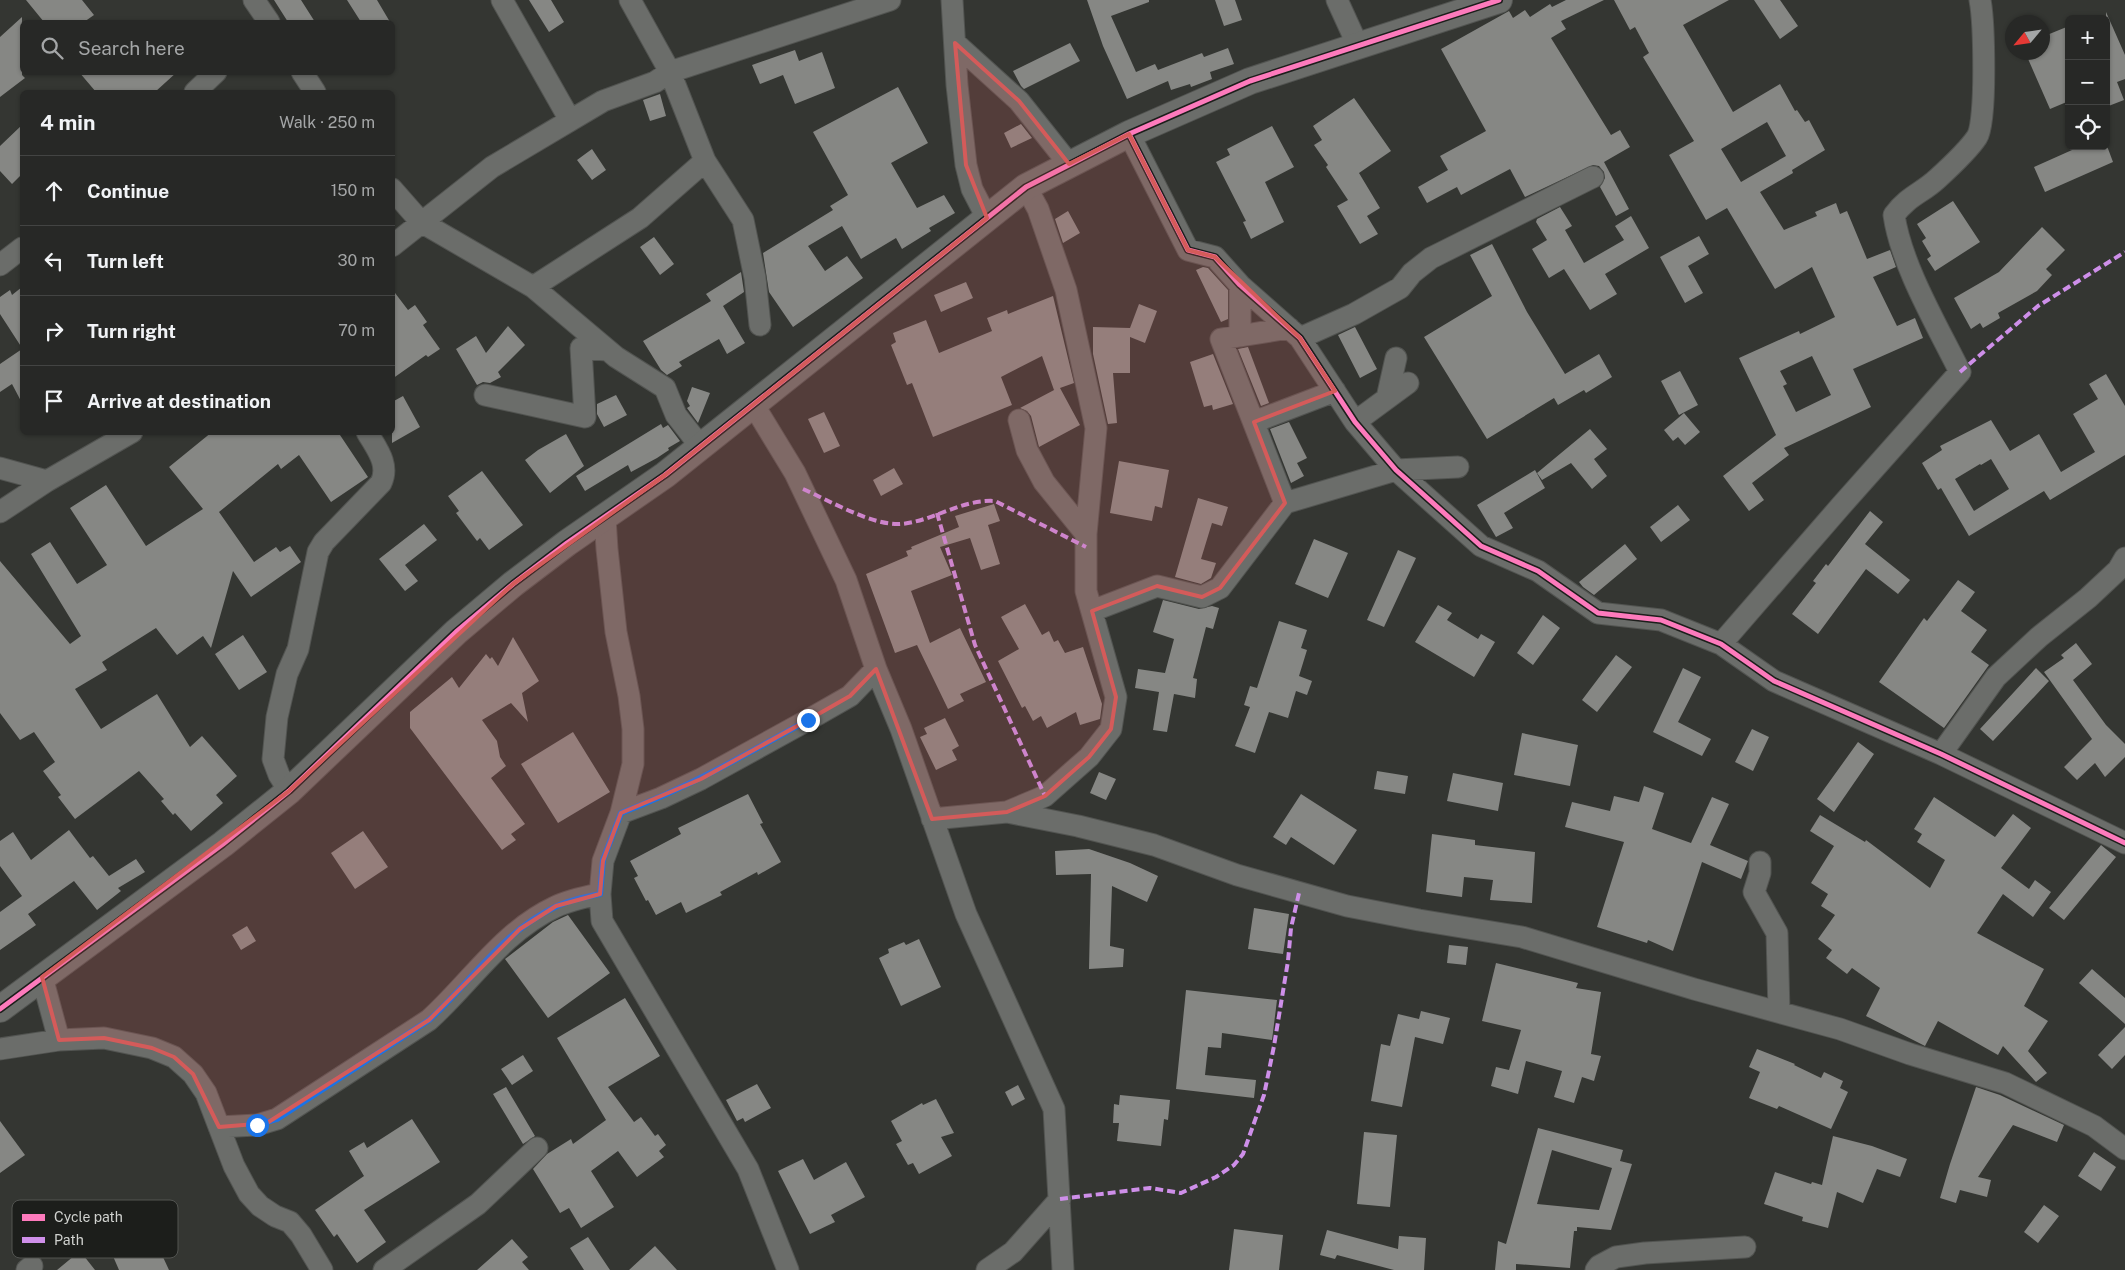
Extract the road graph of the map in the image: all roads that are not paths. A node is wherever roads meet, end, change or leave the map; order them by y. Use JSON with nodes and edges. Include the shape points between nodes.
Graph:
{"nodes":[{"id":1,"x":254,"y":0,"type":"edge"},
{"id":2,"x":502,"y":0,"type":"edge"},
{"id":3,"x":630,"y":0,"type":"edge"},
{"id":4,"x":890,"y":0,"type":"edge"},
{"id":5,"x":952,"y":0,"type":"edge"},
{"id":6,"x":1337,"y":0,"type":"edge"},
{"id":7,"x":1499,"y":0,"type":"edge"},
{"id":8,"x":1980,"y":0,"type":"edge"},
{"id":9,"x":267,"y":20,"type":"edge"},
{"id":10,"x":955,"y":43,"type":"junction"},
{"id":11,"x":1358,"y":46,"type":"junction"},
{"id":12,"x":670,"y":72,"type":"junction"},
{"id":13,"x":213,"y":75,"type":"edge"},
{"id":14,"x":304,"y":75,"type":"edge"},
{"id":15,"x":197,"y":90,"type":"edge"},
{"id":16,"x":314,"y":90,"type":"edge"},
{"id":17,"x":570,"y":120,"type":"junction"},
{"id":18,"x":1129,"y":134,"type":"junction"},
{"id":19,"x":705,"y":161,"type":"junction"},
{"id":20,"x":1069,"y":164,"type":"junction"},
{"id":21,"x":1593,"y":178,"type":"dead end"},
{"id":22,"x":1026,"y":188,"type":"junction"},
{"id":23,"x":395,"y":193,"type":"edge"},
{"id":24,"x":987,"y":218,"type":"junction"},
{"id":25,"x":420,"y":222,"type":"junction"},
{"id":26,"x":395,"y":243,"type":"edge"},
{"id":27,"x":20,"y":250,"type":"edge"},
{"id":28,"x":0,"y":265,"type":"edge"},
{"id":29,"x":1240,"y":285,"type":"junction"},
{"id":30,"x":533,"y":287,"type":"junction"},
{"id":31,"x":760,"y":325,"type":"dead end"},
{"id":32,"x":1294,"y":333,"type":"junction"},
{"id":33,"x":1240,"y":336,"type":"junction"},
{"id":34,"x":607,"y":350,"type":"junction"},
{"id":35,"x":1396,"y":358,"type":"dead end"},
{"id":36,"x":1408,"y":383,"type":"dead end"},
{"id":37,"x":1335,"y":391,"type":"junction"},
{"id":38,"x":485,"y":395,"type":"dead end"},
{"id":39,"x":1387,"y":398,"type":"junction"},
{"id":40,"x":753,"y":404,"type":"junction"},
{"id":41,"x":1019,"y":420,"type":"dead end"},
{"id":42,"x":1254,"y":422,"type":"junction"},
{"id":43,"x":1355,"y":422,"type":"junction"},
{"id":44,"x":127,"y":435,"type":"edge"},
{"id":45,"x":369,"y":435,"type":"edge"},
{"id":46,"x":701,"y":447,"type":"junction"},
{"id":47,"x":1458,"y":467,"type":"dead end"},
{"id":48,"x":0,"y":468,"type":"edge"},
{"id":49,"x":1396,"y":470,"type":"junction"},
{"id":50,"x":47,"y":481,"type":"junction"},
{"id":51,"x":1285,"y":503,"type":"junction"},
{"id":52,"x":0,"y":510,"type":"edge"},
{"id":53,"x":605,"y":518,"type":"junction"},
{"id":54,"x":1086,"y":534,"type":"junction"},
{"id":55,"x":2125,"y":558,"type":"edge"},
{"id":56,"x":1092,"y":611,"type":"junction"},
{"id":57,"x":1721,"y":644,"type":"junction"},
{"id":58,"x":876,"y":669,"type":"junction"},
{"id":59,"x":1942,"y":754,"type":"junction"},
{"id":60,"x":290,"y":791,"type":"junction"},
{"id":61,"x":1007,"y":812,"type":"junction"},
{"id":62,"x":621,"y":813,"type":"junction"},
{"id":63,"x":932,"y":819,"type":"junction"},
{"id":64,"x":2125,"y":843,"type":"edge"},
{"id":65,"x":1760,"y":862,"type":"dead end"},
{"id":66,"x":600,"y":894,"type":"junction"},
{"id":67,"x":42,"y":977,"type":"junction"},
{"id":68,"x":0,"y":1009,"type":"edge"},
{"id":69,"x":1779,"y":1012,"type":"junction"},
{"id":70,"x":59,"y":1040,"type":"junction"},
{"id":71,"x":0,"y":1050,"type":"edge"},
{"id":72,"x":219,"y":1127,"type":"junction"},
{"id":73,"x":537,"y":1148,"type":"dead end"},
{"id":74,"x":2125,"y":1149,"type":"edge"},
{"id":75,"x":1060,"y":1199,"type":"junction"},
{"id":76,"x":1745,"y":1247,"type":"dead end"},
{"id":77,"x":322,"y":1270,"type":"edge"},
{"id":78,"x":384,"y":1270,"type":"edge"},
{"id":79,"x":788,"y":1270,"type":"edge"},
{"id":80,"x":987,"y":1270,"type":"edge"},
{"id":81,"x":1063,"y":1270,"type":"edge"},
{"id":82,"x":1596,"y":1270,"type":"edge"}],
"edges":[{"from":1,"to":9,"type":"street"},
{"from":2,"to":17,"type":"street"},
{"from":3,"to":12,"type":"street"},
{"from":4,"to":12,"type":"street"},
{"from":5,"to":10,"type":"street"},
{"from":6,"to":11,"type":"street"},
{"from":7,"to":11,"type":"street"},
{"from":8,"to":57,"type":"street","via":[[1983,76],[1978,136],[1936,180],[1903,203],[1894,216],[1897,236],[1960,372]]},
{"from":10,"to":20,"type":"street","via":[[1018,101]]},
{"from":10,"to":24,"type":"street","via":[[966,165],[972,189]]},
{"from":11,"to":18,"type":"street","via":[[1250,81]]},
{"from":12,"to":17,"type":"street","via":[[655,82],[603,101]]},
{"from":12,"to":19,"type":"street"},
{"from":13,"to":15,"type":"street"},
{"from":14,"to":16,"type":"street"},
{"from":17,"to":25,"type":"street","via":[[492,167]]},
{"from":18,"to":20,"type":"street"},
{"from":18,"to":29,"type":"street","via":[[1188,250],[1215,257]]},
{"from":19,"to":30,"type":"street","via":[[640,218]]},
{"from":19,"to":31,"type":"street","via":[[743,220],[755,278]]},
{"from":20,"to":22,"type":"street"},
{"from":21,"to":32,"type":"street","via":[[1431,258],[1400,288],[1354,314]]},
{"from":22,"to":24,"type":"street"},
{"from":22,"to":54,"type":"street","via":[[1038,209],[1066,290],[1096,428]]},
{"from":23,"to":25,"type":"street"},
{"from":24,"to":40,"type":"street"},
{"from":25,"to":26,"type":"street"},
{"from":25,"to":30,"type":"street"},
{"from":27,"to":28,"type":"street"},
{"from":29,"to":32,"type":"street"},
{"from":29,"to":33,"type":"street"},
{"from":30,"to":34,"type":"street"},
{"from":32,"to":33,"type":"street"},
{"from":32,"to":37,"type":"street"},
{"from":33,"to":42,"type":"street","via":[[1221,339]]},
{"from":34,"to":38,"type":"street","via":[[581,348],[585,417]]},
{"from":34,"to":46,"type":"street","via":[[666,388],[676,414]]},
{"from":35,"to":39,"type":"street"},
{"from":36,"to":39,"type":"street"},
{"from":37,"to":42,"type":"street"},
{"from":37,"to":43,"type":"street"},
{"from":39,"to":43,"type":"street"},
{"from":40,"to":46,"type":"street"},
{"from":40,"to":58,"type":"street","via":[[795,473],[846,580]]},
{"from":41,"to":54,"type":"street","via":[[1027,450],[1044,482]]},
{"from":42,"to":51,"type":"street"},
{"from":43,"to":49,"type":"street"},
{"from":44,"to":50,"type":"street"},
{"from":45,"to":60,"type":"street","via":[[383,461],[384,477],[318,552],[298,649],[281,697],[273,759]]},
{"from":46,"to":53,"type":"street"},
{"from":47,"to":49,"type":"street"},
{"from":48,"to":50,"type":"street"},
{"from":49,"to":51,"type":"street"},
{"from":49,"to":57,"type":"street","via":[[1481,546],[1538,571],[1598,613],[1661,620]]},
{"from":50,"to":52,"type":"street"},
{"from":51,"to":56,"type":"street","via":[[1220,588],[1202,597],[1157,586]]},
{"from":53,"to":60,"type":"street","via":[[513,584],[456,632]]},
{"from":53,"to":62,"type":"street","via":[[616,632],[630,696],[633,730],[633,764]]},
{"from":54,"to":56,"type":"street","via":[[1086,590]]},
{"from":55,"to":59,"type":"street","via":[[2118,570],[2094,593],[1996,677]]},
{"from":56,"to":61,"type":"street","via":[[1116,697],[1112,729],[1089,757],[1045,796]]},
{"from":57,"to":59,"type":"street","via":[[1774,681]]},
{"from":58,"to":62,"type":"street","via":[[850,696],[808,720],[700,779]]},
{"from":58,"to":63,"type":"street"},
{"from":59,"to":64,"type":"street"},
{"from":60,"to":67,"type":"street"},
{"from":61,"to":63,"type":"street"},
{"from":61,"to":69,"type":"street","via":[[1154,845],[1237,875],[1347,906],[1522,937]]},
{"from":62,"to":66,"type":"street","via":[[603,860]]},
{"from":63,"to":75,"type":"street","via":[[966,914],[1054,1109]]},
{"from":65,"to":69,"type":"street","via":[[1754,892],[1776,933]]},
{"from":66,"to":72,"type":"street","via":[[556,906],[520,929],[496,949],[429,1020],[277,1119],[262,1124]]},
{"from":66,"to":79,"type":"street","via":[[602,921],[748,1169]]},
{"from":67,"to":68,"type":"street"},
{"from":67,"to":70,"type":"street"},
{"from":69,"to":74,"type":"street","via":[[1840,1028],[1910,1054],[2005,1083],[2094,1126]]},
{"from":70,"to":71,"type":"street"},
{"from":70,"to":72,"type":"street","via":[[104,1038],[152,1048],[174,1057],[194,1074]]},
{"from":72,"to":77,"type":"street","via":[[249,1194],[260,1206],[290,1222]]},
{"from":73,"to":78,"type":"street","via":[[478,1204]]},
{"from":75,"to":80,"type":"street","via":[[1013,1252]]},
{"from":75,"to":81,"type":"street"},
{"from":76,"to":82,"type":"street","via":[[1616,1257]]}]}
